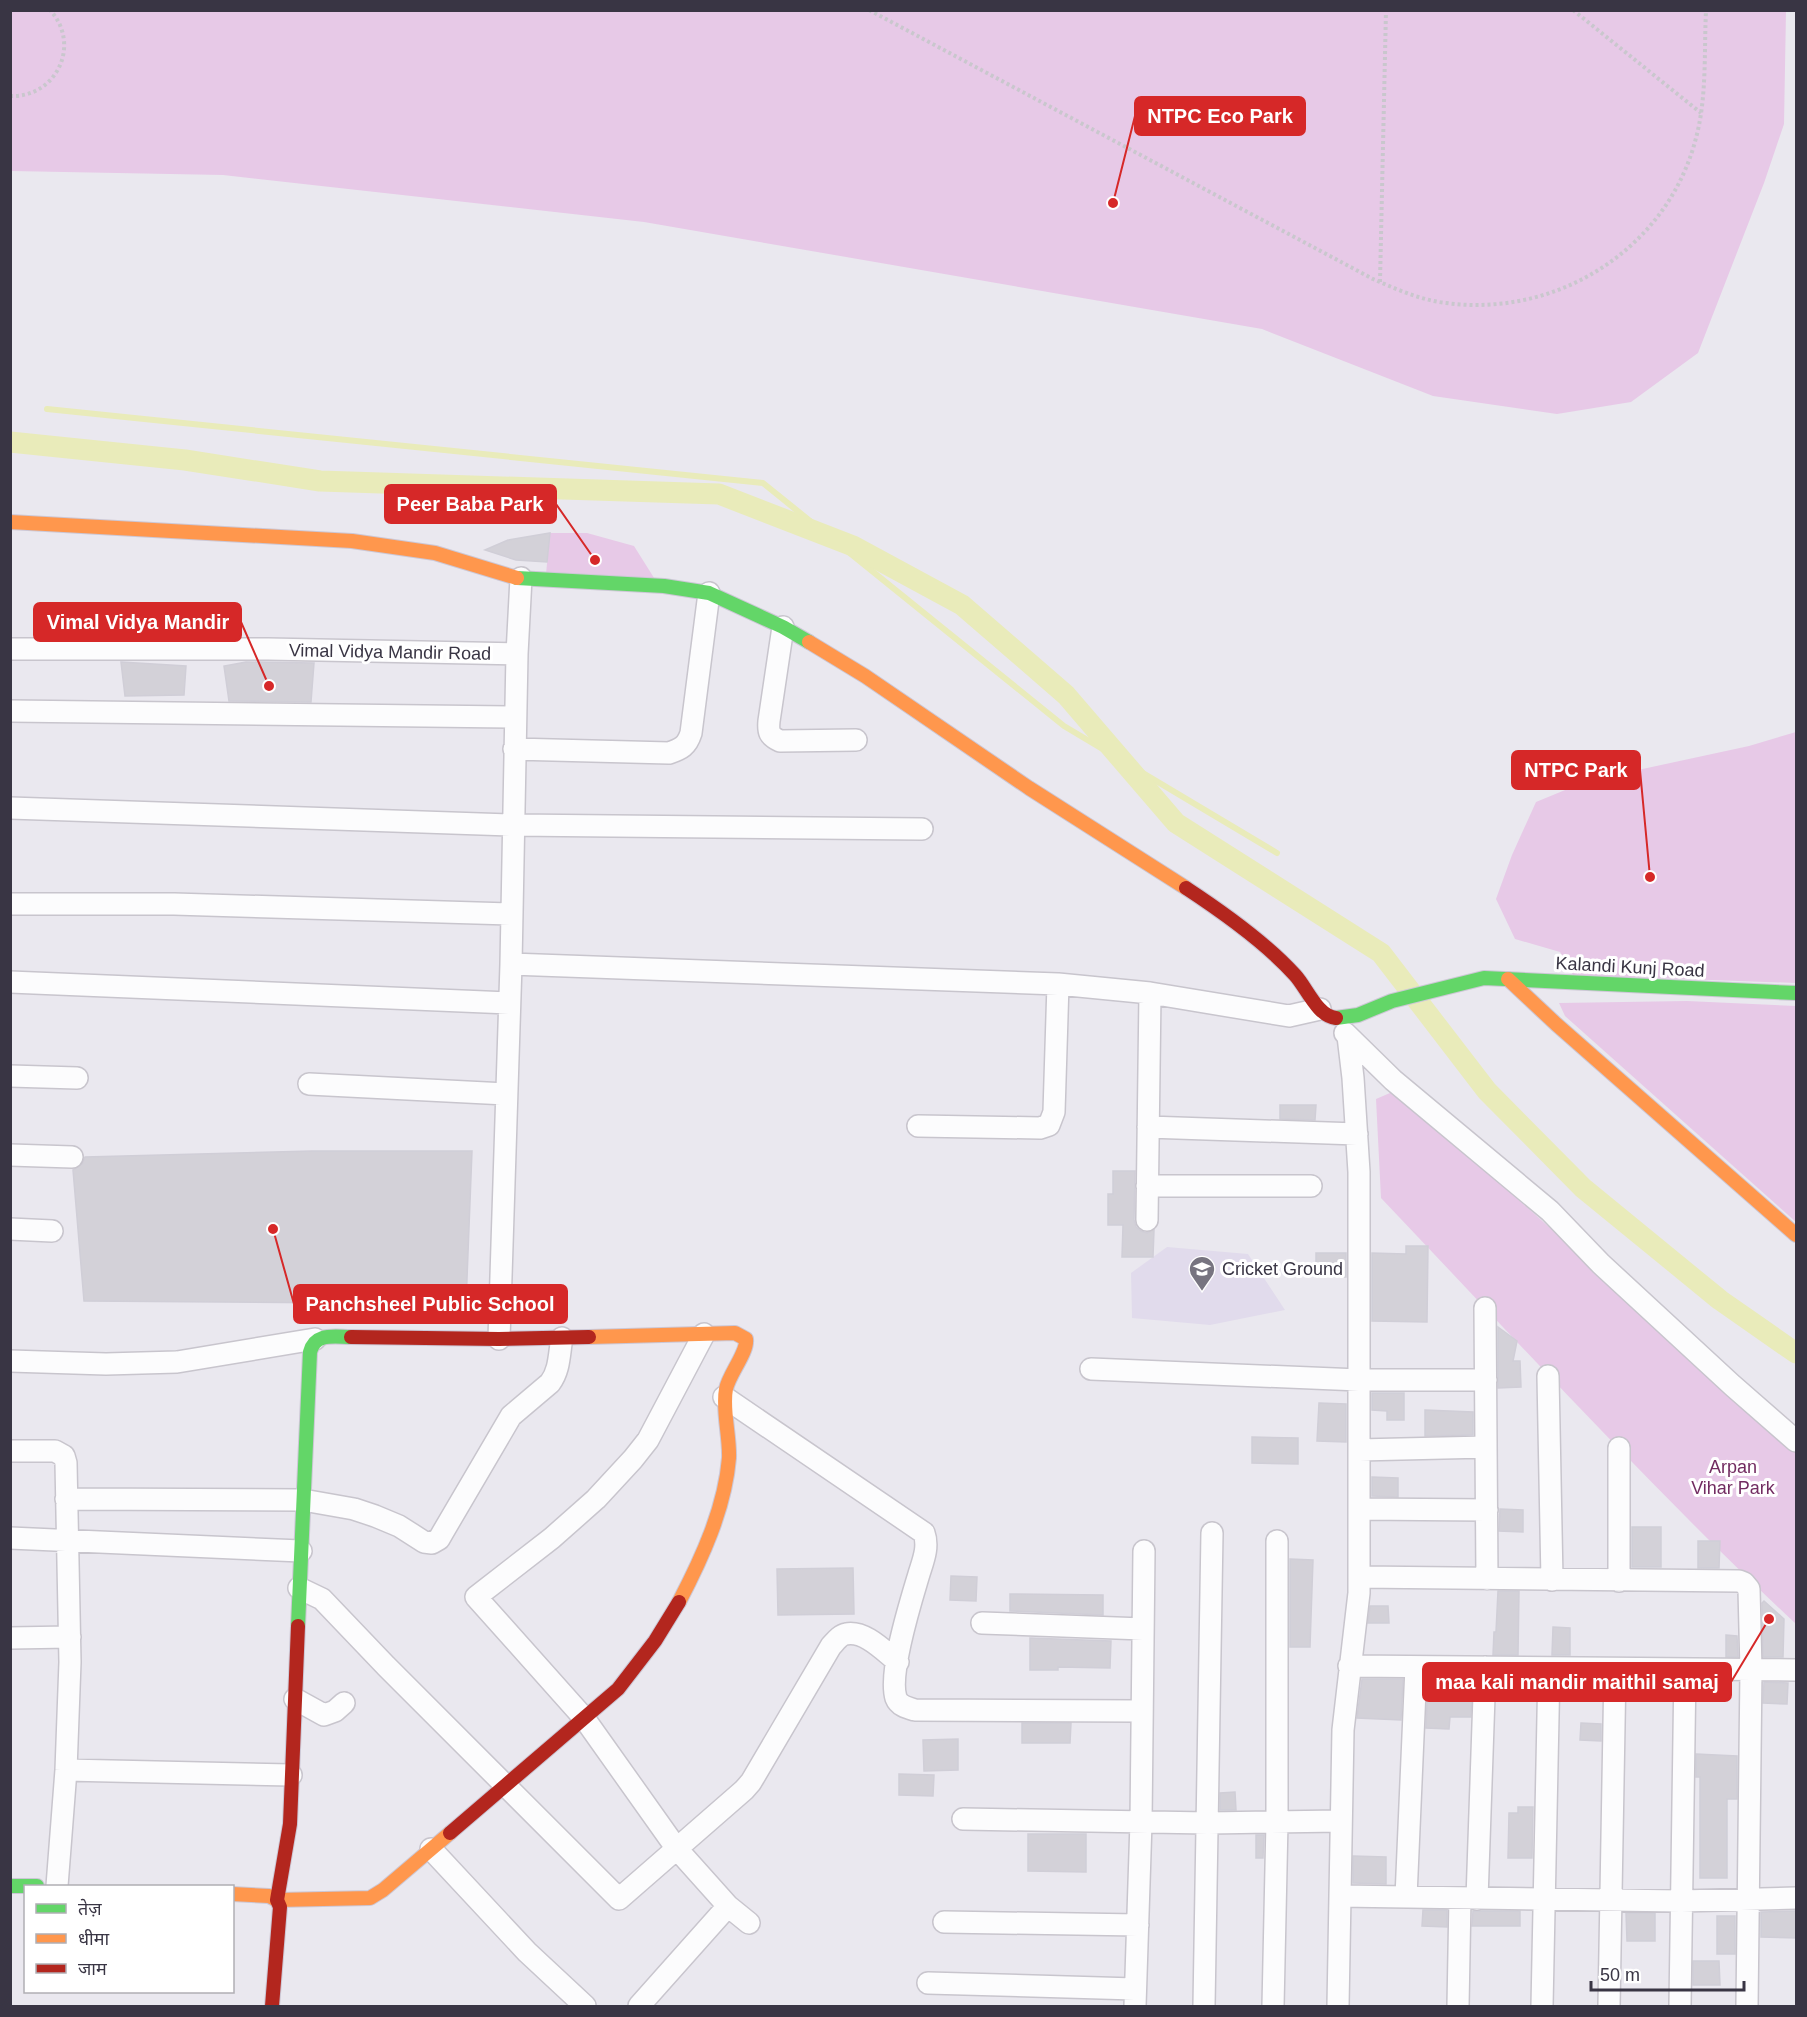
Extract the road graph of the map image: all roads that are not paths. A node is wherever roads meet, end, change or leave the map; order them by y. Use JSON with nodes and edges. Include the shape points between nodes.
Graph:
{"nodes":[{"id":1,"x":10,"y":522,"type":"edge"},
{"id":2,"x":521,"y":578,"type":"junction"},
{"id":3,"x":709,"y":593,"type":"junction"},
{"id":4,"x":783,"y":627,"type":"junction"},
{"id":5,"x":10,"y":648,"type":"edge"},
{"id":6,"x":517,"y":654,"type":"junction"},
{"id":7,"x":11,"y":711,"type":"edge"},
{"id":8,"x":515,"y":717,"type":"junction"},
{"id":9,"x":10,"y":722,"type":"edge"},
{"id":10,"x":856,"y":740,"type":"dead end"},
{"id":11,"x":514,"y":749,"type":"junction"},
{"id":12,"x":10,"y":808,"type":"edge"},
{"id":13,"x":513,"y":825,"type":"junction"},
{"id":14,"x":922,"y":829,"type":"dead end"},
{"id":15,"x":10,"y":904,"type":"edge"},
{"id":16,"x":511,"y":914,"type":"junction"},
{"id":17,"x":511,"y":964,"type":"junction"},
{"id":18,"x":1508,"y":979,"type":"junction"},
{"id":19,"x":10,"y":982,"type":"edge"},
{"id":20,"x":1058,"y":984,"type":"junction"},
{"id":21,"x":1150,"y":993,"type":"junction"},
{"id":22,"x":1797,"y":993,"type":"edge"},
{"id":23,"x":509,"y":1003,"type":"junction"},
{"id":24,"x":1327,"y":1014,"type":"junction"},
{"id":25,"x":1348,"y":1036,"type":"junction"},
{"id":26,"x":10,"y":1076,"type":"edge"},
{"id":27,"x":77,"y":1078,"type":"dead end"},
{"id":28,"x":309,"y":1084,"type":"dead end"},
{"id":29,"x":506,"y":1094,"type":"junction"},
{"id":30,"x":918,"y":1126,"type":"dead end"},
{"id":31,"x":1148,"y":1127,"type":"junction"},
{"id":32,"x":1357,"y":1134,"type":"junction"},
{"id":33,"x":10,"y":1155,"type":"edge"},
{"id":34,"x":72,"y":1157,"type":"dead end"},
{"id":35,"x":1147,"y":1186,"type":"junction"},
{"id":36,"x":1311,"y":1186,"type":"dead end"},
{"id":37,"x":1146,"y":1220,"type":"dead end"},
{"id":38,"x":10,"y":1229,"type":"edge"},
{"id":39,"x":52,"y":1231,"type":"dead end"},
{"id":40,"x":1797,"y":1235,"type":"edge"},
{"id":41,"x":1485,"y":1308,"type":"dead end"},
{"id":42,"x":704,"y":1334,"type":"junction"},
{"id":43,"x":561,"y":1338,"type":"junction"},
{"id":44,"x":315,"y":1339,"type":"junction"},
{"id":45,"x":499,"y":1339,"type":"junction"},
{"id":46,"x":10,"y":1361,"type":"edge"},
{"id":47,"x":1091,"y":1369,"type":"dead end"},
{"id":48,"x":1548,"y":1376,"type":"dead end"},
{"id":49,"x":1359,"y":1380,"type":"junction"},
{"id":50,"x":1486,"y":1380,"type":"junction"},
{"id":51,"x":724,"y":1396,"type":"junction"},
{"id":52,"x":1797,"y":1441,"type":"edge"},
{"id":53,"x":1486,"y":1447,"type":"junction"},
{"id":54,"x":1619,"y":1448,"type":"dead end"},
{"id":55,"x":10,"y":1450,"type":"edge"},
{"id":56,"x":1359,"y":1450,"type":"junction"},
{"id":57,"x":66,"y":1499,"type":"junction"},
{"id":58,"x":303,"y":1500,"type":"junction"},
{"id":59,"x":1359,"y":1509,"type":"junction"},
{"id":60,"x":1487,"y":1510,"type":"junction"},
{"id":61,"x":1212,"y":1533,"type":"dead end"},
{"id":62,"x":10,"y":1538,"type":"edge"},
{"id":63,"x":66,"y":1541,"type":"junction"},
{"id":64,"x":1277,"y":1541,"type":"dead end"},
{"id":65,"x":301,"y":1551,"type":"junction"},
{"id":66,"x":1144,"y":1551,"type":"dead end"},
{"id":67,"x":1359,"y":1576,"type":"junction"},
{"id":68,"x":1487,"y":1579,"type":"junction"},
{"id":69,"x":1552,"y":1580,"type":"junction"},
{"id":70,"x":1619,"y":1581,"type":"junction"},
{"id":71,"x":299,"y":1588,"type":"junction"},
{"id":72,"x":982,"y":1623,"type":"dead end"},
{"id":73,"x":1143,"y":1629,"type":"junction"},
{"id":74,"x":70,"y":1637,"type":"junction"},
{"id":75,"x":10,"y":1638,"type":"edge"},
{"id":76,"x":898,"y":1662,"type":"junction"},
{"id":77,"x":1349,"y":1666,"type":"junction"},
{"id":78,"x":1416,"y":1667,"type":"junction"},
{"id":79,"x":1485,"y":1667,"type":"junction"},
{"id":80,"x":1549,"y":1668,"type":"junction"},
{"id":81,"x":1615,"y":1669,"type":"junction"},
{"id":82,"x":1685,"y":1669,"type":"junction"},
{"id":83,"x":1751,"y":1670,"type":"junction"},
{"id":84,"x":1797,"y":1670,"type":"edge"},
{"id":85,"x":295,"y":1699,"type":"junction"},
{"id":86,"x":344,"y":1703,"type":"dead end"},
{"id":87,"x":1142,"y":1711,"type":"junction"},
{"id":88,"x":584,"y":1718,"type":"junction"},
{"id":89,"x":66,"y":1770,"type":"junction"},
{"id":90,"x":291,"y":1774,"type":"junction"},
{"id":91,"x":505,"y":1786,"type":"junction"},
{"id":92,"x":963,"y":1819,"type":"dead end"},
{"id":93,"x":1341,"y":1821,"type":"junction"},
{"id":94,"x":1141,"y":1822,"type":"junction"},
{"id":95,"x":1277,"y":1822,"type":"junction"},
{"id":96,"x":1208,"y":1823,"type":"junction"},
{"id":97,"x":431,"y":1849,"type":"junction"},
{"id":98,"x":677,"y":1849,"type":"junction"},
{"id":99,"x":57,"y":1885,"type":"edge"},
{"id":100,"x":234,"y":1894,"type":"edge"},
{"id":101,"x":1340,"y":1896,"type":"junction"},
{"id":102,"x":1406,"y":1897,"type":"junction"},
{"id":103,"x":1797,"y":1898,"type":"edge"},
{"id":104,"x":1469,"y":1899,"type":"junction"},
{"id":105,"x":277,"y":1900,"type":"junction"},
{"id":106,"x":1544,"y":1900,"type":"junction"},
{"id":107,"x":1749,"y":1900,"type":"junction"},
{"id":108,"x":1611,"y":1901,"type":"junction"},
{"id":109,"x":1681,"y":1901,"type":"junction"},
{"id":110,"x":728,"y":1905,"type":"junction"},
{"id":111,"x":944,"y":1922,"type":"dead end"},
{"id":112,"x":749,"y":1923,"type":"dead end"},
{"id":113,"x":1138,"y":1926,"type":"junction"},
{"id":114,"x":928,"y":1983,"type":"dead end"},
{"id":115,"x":1135,"y":1998,"type":"edge"},
{"id":116,"x":272,"y":2007,"type":"edge"},
{"id":117,"x":585,"y":2007,"type":"edge"},
{"id":118,"x":639,"y":2007,"type":"edge"},
{"id":119,"x":1204,"y":2007,"type":"edge"},
{"id":120,"x":1273,"y":2007,"type":"edge"},
{"id":121,"x":1338,"y":2007,"type":"edge"},
{"id":122,"x":1458,"y":2007,"type":"edge"},
{"id":123,"x":1542,"y":2007,"type":"edge"},
{"id":124,"x":1609,"y":2007,"type":"edge"},
{"id":125,"x":1680,"y":2007,"type":"edge"},
{"id":126,"x":1747,"y":2007,"type":"edge"}],
"edges":[{"from":1,"to":2,"type":"street","via":[[371,543],[435,553]]},
{"from":2,"to":3,"type":"street"},
{"from":2,"to":6,"type":"street"},
{"from":3,"to":4,"type":"street"},
{"from":3,"to":11,"type":"street","via":[[691,733],[681,749],[669,753]]},
{"from":4,"to":10,"type":"street","via":[[768,731],[780,741]]},
{"from":4,"to":24,"type":"street","via":[[865,676],[1198,896],[1271,951]]},
{"from":5,"to":6,"type":"street","name":"Vimal Vidya Mandir Road"},
{"from":6,"to":8,"type":"street"},
{"from":7,"to":8,"type":"street"},
{"from":7,"to":9,"type":"street"},
{"from":8,"to":11,"type":"street"},
{"from":11,"to":13,"type":"street"},
{"from":12,"to":13,"type":"street"},
{"from":13,"to":14,"type":"street"},
{"from":13,"to":16,"type":"street"},
{"from":15,"to":16,"type":"street","via":[[174,904]]},
{"from":16,"to":17,"type":"street"},
{"from":17,"to":20,"type":"street"},
{"from":17,"to":23,"type":"street"},
{"from":18,"to":22,"type":"street","name":"Kalandi Kunj Road"},
{"from":18,"to":24,"type":"street","name":"Kalandi Kunj Road","via":[[1462,982],[1392,1001],[1358,1015]]},
{"from":18,"to":40,"type":"street"},
{"from":19,"to":23,"type":"street"},
{"from":20,"to":21,"type":"street"},
{"from":20,"to":30,"type":"street","via":[[1054,1112],[1049,1125]]},
{"from":21,"to":24,"type":"street","via":[[1289,1016]]},
{"from":21,"to":31,"type":"street"},
{"from":23,"to":29,"type":"street"},
{"from":24,"to":25,"type":"street"},
{"from":25,"to":32,"type":"street"},
{"from":25,"to":52,"type":"street","via":[[1393,1080],[1550,1211],[1732,1385]]},
{"from":26,"to":27,"type":"street"},
{"from":28,"to":29,"type":"street"},
{"from":29,"to":45,"type":"street"},
{"from":31,"to":32,"type":"street"},
{"from":31,"to":35,"type":"street"},
{"from":32,"to":49,"type":"street"},
{"from":33,"to":34,"type":"street"},
{"from":35,"to":36,"type":"street"},
{"from":35,"to":37,"type":"street"},
{"from":38,"to":39,"type":"street"},
{"from":41,"to":50,"type":"street"},
{"from":42,"to":43,"type":"street"},
{"from":42,"to":51,"type":"street","via":[[735,1333],[746,1339],[747,1345],[730,1374]]},
{"from":42,"to":88,"type":"street","via":[[648,1440],[633,1460],[552,1538],[476,1597]]},
{"from":43,"to":45,"type":"street"},
{"from":43,"to":58,"type":"street","via":[[554,1378],[511,1416],[439,1539],[424,1542],[375,1516]]},
{"from":44,"to":45,"type":"street"},
{"from":44,"to":46,"type":"street","via":[[177,1362]]},
{"from":44,"to":58,"type":"street","via":[[310,1352]]},
{"from":47,"to":49,"type":"street"},
{"from":48,"to":69,"type":"street"},
{"from":49,"to":50,"type":"street"},
{"from":49,"to":56,"type":"street"},
{"from":50,"to":53,"type":"street"},
{"from":51,"to":76,"type":"street","via":[[924,1533],[927,1546]]},
{"from":51,"to":88,"type":"street","via":[[728,1466],[721,1502],[701,1556],[655,1642],[618,1689]]},
{"from":53,"to":56,"type":"street"},
{"from":53,"to":60,"type":"street"},
{"from":54,"to":70,"type":"street"},
{"from":55,"to":57,"type":"street","via":[[60,1453],[66,1462]]},
{"from":56,"to":59,"type":"street"},
{"from":57,"to":58,"type":"street"},
{"from":57,"to":63,"type":"street"},
{"from":58,"to":65,"type":"street"},
{"from":59,"to":60,"type":"street"},
{"from":59,"to":67,"type":"street"},
{"from":60,"to":68,"type":"street"},
{"from":61,"to":96,"type":"street"},
{"from":62,"to":63,"type":"street"},
{"from":63,"to":65,"type":"street"},
{"from":63,"to":74,"type":"street"},
{"from":64,"to":95,"type":"street"},
{"from":65,"to":71,"type":"street"},
{"from":66,"to":73,"type":"street"},
{"from":67,"to":68,"type":"street"},
{"from":67,"to":77,"type":"street"},
{"from":68,"to":69,"type":"street"},
{"from":69,"to":70,"type":"street"},
{"from":70,"to":83,"type":"street","via":[[1744,1583],[1749,1589]]},
{"from":71,"to":85,"type":"street"},
{"from":71,"to":91,"type":"street","via":[[322,1599]]},
{"from":72,"to":73,"type":"street"},
{"from":73,"to":87,"type":"street"},
{"from":74,"to":75,"type":"street"},
{"from":74,"to":89,"type":"street"},
{"from":76,"to":87,"type":"street","via":[[896,1698],[915,1710]]},
{"from":76,"to":98,"type":"street","via":[[868,1639],[856,1634],[839,1637],[751,1782]]},
{"from":77,"to":78,"type":"street"},
{"from":77,"to":93,"type":"street"},
{"from":78,"to":79,"type":"street"},
{"from":78,"to":102,"type":"street"},
{"from":79,"to":80,"type":"street"},
{"from":79,"to":104,"type":"street"},
{"from":80,"to":81,"type":"street"},
{"from":80,"to":106,"type":"street"},
{"from":81,"to":82,"type":"street"},
{"from":81,"to":108,"type":"street"},
{"from":82,"to":83,"type":"street"},
{"from":82,"to":109,"type":"street"},
{"from":83,"to":84,"type":"street"},
{"from":83,"to":107,"type":"street"},
{"from":85,"to":86,"type":"street","via":[[324,1715]]},
{"from":85,"to":90,"type":"street"},
{"from":87,"to":94,"type":"street"},
{"from":88,"to":91,"type":"street"},
{"from":88,"to":98,"type":"street"},
{"from":89,"to":90,"type":"street"},
{"from":89,"to":99,"type":"street"},
{"from":90,"to":105,"type":"street","via":[[290,1824]]},
{"from":91,"to":97,"type":"street"},
{"from":91,"to":98,"type":"street","via":[[620,1899]]},
{"from":92,"to":94,"type":"street"},
{"from":93,"to":95,"type":"street"},
{"from":93,"to":101,"type":"street"},
{"from":94,"to":96,"type":"street"},
{"from":94,"to":113,"type":"street"},
{"from":95,"to":96,"type":"street"},
{"from":95,"to":120,"type":"street"},
{"from":96,"to":119,"type":"street"},
{"from":97,"to":105,"type":"street","via":[[370,1898]]},
{"from":97,"to":117,"type":"street","via":[[527,1952]]},
{"from":98,"to":110,"type":"street"},
{"from":100,"to":105,"type":"street"},
{"from":101,"to":102,"type":"street"},
{"from":101,"to":121,"type":"street"},
{"from":102,"to":104,"type":"street"},
{"from":103,"to":107,"type":"street"},
{"from":104,"to":106,"type":"street"},
{"from":104,"to":122,"type":"street"},
{"from":105,"to":116,"type":"street","via":[[280,1907]]},
{"from":106,"to":108,"type":"street"},
{"from":106,"to":123,"type":"street"},
{"from":107,"to":109,"type":"street"},
{"from":107,"to":126,"type":"street"},
{"from":108,"to":109,"type":"street"},
{"from":108,"to":124,"type":"street"},
{"from":109,"to":125,"type":"street"},
{"from":110,"to":112,"type":"street"},
{"from":110,"to":118,"type":"street"},
{"from":111,"to":113,"type":"street"},
{"from":113,"to":115,"type":"street"},
{"from":114,"to":115,"type":"street"}]}
